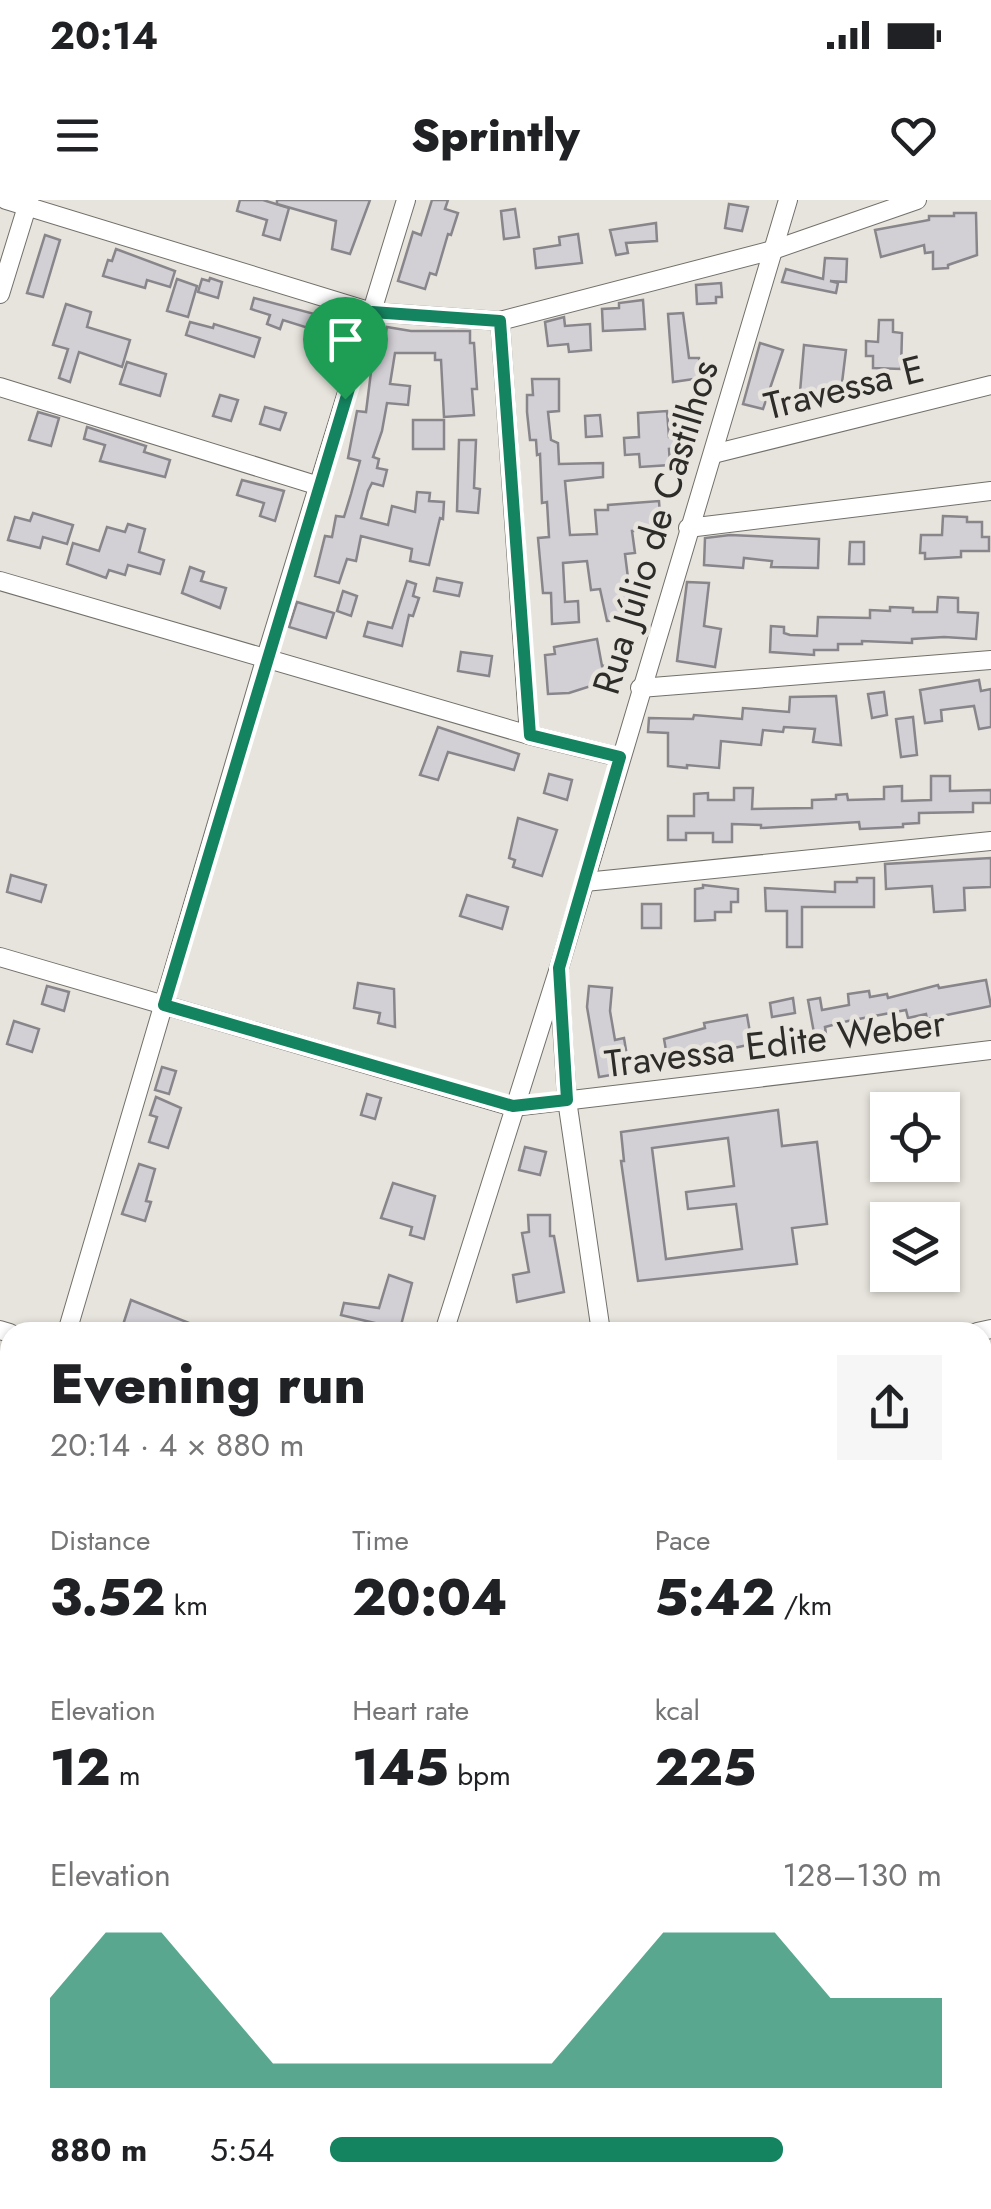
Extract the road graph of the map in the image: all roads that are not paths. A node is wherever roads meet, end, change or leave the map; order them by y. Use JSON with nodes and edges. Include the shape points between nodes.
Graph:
{"nodes":[{"id":1,"x":6,"y":200,"type":"edge"},
{"id":2,"x":406,"y":200,"type":"edge"},
{"id":3,"x":788,"y":200,"type":"edge"},
{"id":4,"x":916,"y":200,"type":"edge"},
{"id":5,"x":28,"y":203,"type":"edge"},
{"id":6,"x":773,"y":250,"type":"junction"},
{"id":7,"x":0,"y":294,"type":"edge"},
{"id":8,"x":372,"y":312,"type":"junction"},
{"id":9,"x":500,"y":321,"type":"junction"},
{"id":10,"x":991,"y":385,"type":"edge"},
{"id":11,"x":0,"y":387,"type":"edge"},
{"id":12,"x":713,"y":454,"type":"junction"},
{"id":13,"x":318,"y":486,"type":"junction"},
{"id":14,"x":991,"y":491,"type":"edge"},
{"id":15,"x":688,"y":528,"type":"junction"},
{"id":16,"x":0,"y":581,"type":"edge"},
{"id":17,"x":266,"y":657,"type":"junction"},
{"id":18,"x":991,"y":660,"type":"edge"},
{"id":19,"x":640,"y":688,"type":"junction"},
{"id":20,"x":530,"y":735,"type":"junction"},
{"id":21,"x":620,"y":757,"type":"junction"},
{"id":22,"x":991,"y":841,"type":"edge"},
{"id":23,"x":585,"y":882,"type":"junction"},
{"id":24,"x":0,"y":957,"type":"edge"},
{"id":25,"x":559,"y":968,"type":"junction"},
{"id":26,"x":164,"y":1005,"type":"junction"},
{"id":27,"x":991,"y":1050,"type":"edge"},
{"id":28,"x":567,"y":1100,"type":"junction"},
{"id":29,"x":513,"y":1106,"type":"junction"},
{"id":30,"x":70,"y":1322,"type":"edge"},
{"id":31,"x":447,"y":1322,"type":"edge"},
{"id":32,"x":600,"y":1322,"type":"edge"}],
"edges":[{"from":1,"to":5,"type":"street"},
{"from":2,"to":8,"type":"street"},
{"from":3,"to":6,"type":"street","name":"Rua Júlio de Castilhos"},
{"from":4,"to":6,"type":"street"},
{"from":5,"to":7,"type":"street"},
{"from":5,"to":8,"type":"street"},
{"from":6,"to":9,"type":"street"},
{"from":6,"to":12,"type":"street","name":"Rua Júlio de Castilhos"},
{"from":8,"to":9,"type":"street"},
{"from":8,"to":13,"type":"street"},
{"from":9,"to":20,"type":"street"},
{"from":10,"to":12,"type":"street","name":"Travessa E"},
{"from":11,"to":13,"type":"street"},
{"from":12,"to":15,"type":"street","name":"Rua Júlio de Castilhos"},
{"from":13,"to":17,"type":"street"},
{"from":14,"to":15,"type":"street"},
{"from":15,"to":19,"type":"street","name":"Rua Júlio de Castilhos"},
{"from":16,"to":17,"type":"street"},
{"from":17,"to":20,"type":"street"},
{"from":17,"to":26,"type":"street"},
{"from":18,"to":19,"type":"street"},
{"from":19,"to":21,"type":"street","name":"Rua Júlio de Castilhos"},
{"from":20,"to":21,"type":"street"},
{"from":21,"to":23,"type":"street","name":"Rua Júlio de Castilhos"},
{"from":22,"to":23,"type":"street"},
{"from":23,"to":25,"type":"street","name":"Rua Júlio de Castilhos"},
{"from":24,"to":26,"type":"street"},
{"from":25,"to":28,"type":"street"},
{"from":25,"to":29,"type":"street","name":"Rua Júlio de Castilhos"},
{"from":26,"to":29,"type":"street"},
{"from":26,"to":30,"type":"street"},
{"from":27,"to":28,"type":"street","name":"Travessa Edite Weber"},
{"from":28,"to":29,"type":"street","name":"Travessa Edite Weber"},
{"from":28,"to":32,"type":"street"},
{"from":29,"to":31,"type":"street","name":"Rua Júlio de Castilhos"}]}
